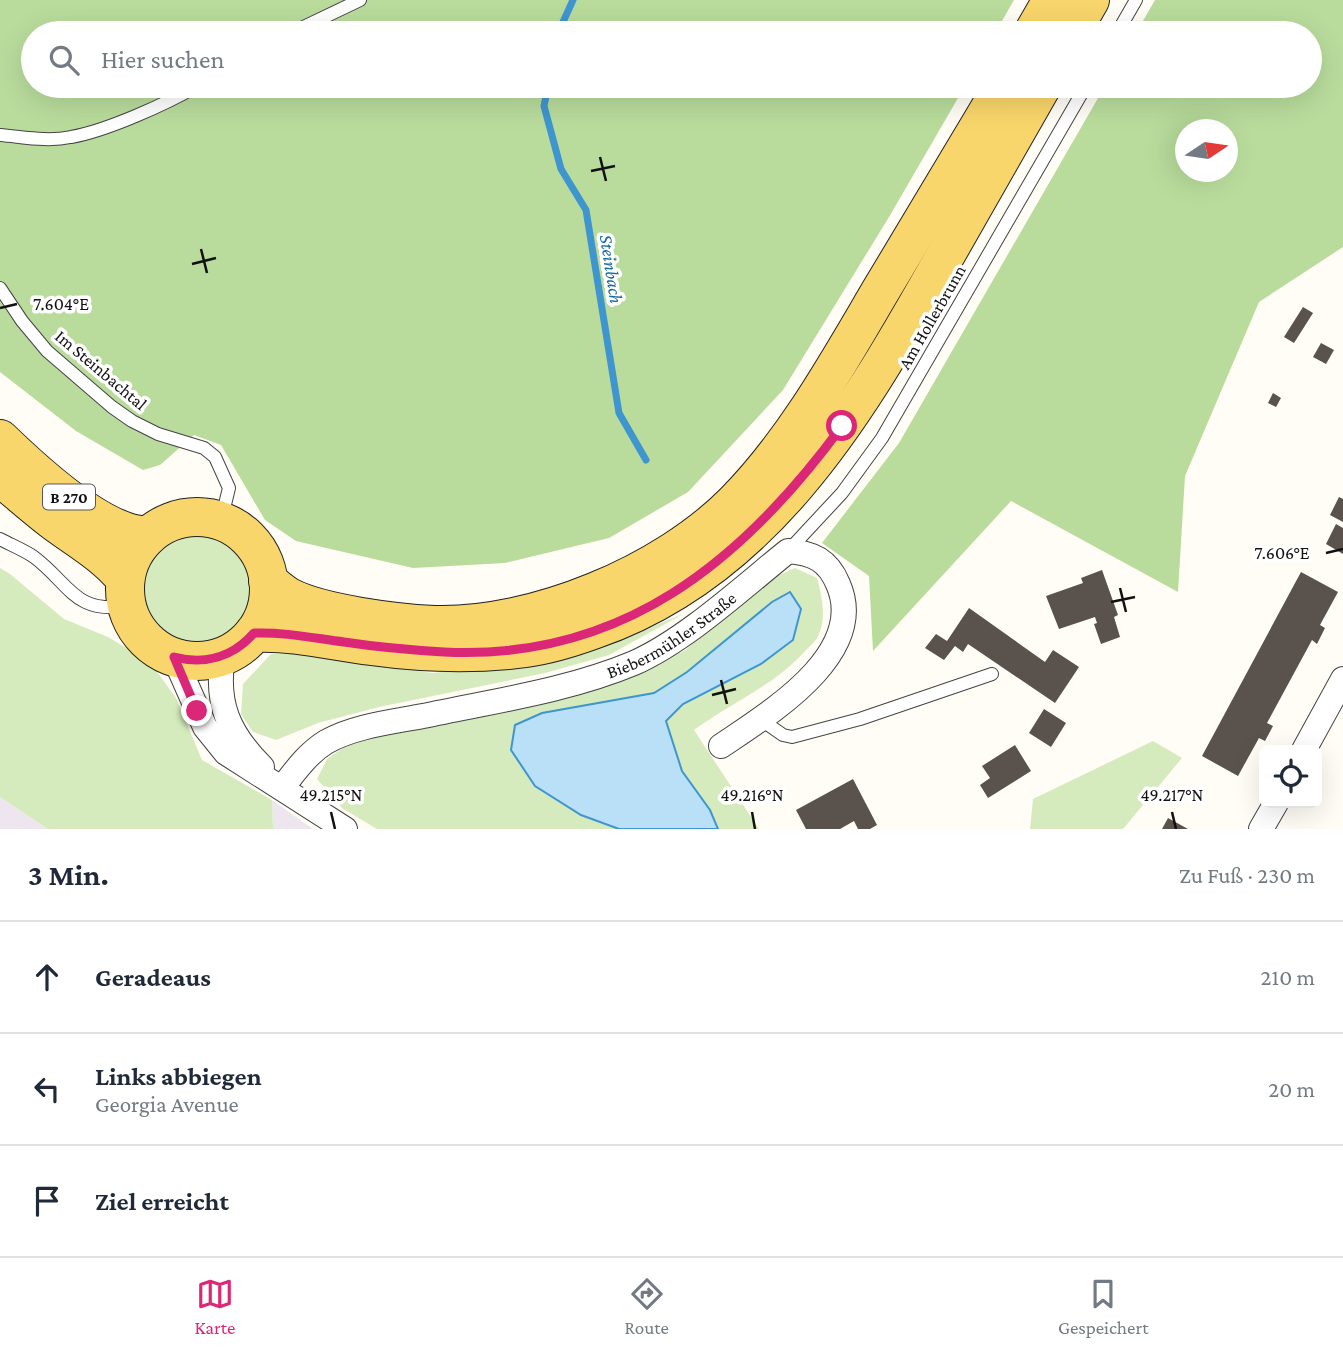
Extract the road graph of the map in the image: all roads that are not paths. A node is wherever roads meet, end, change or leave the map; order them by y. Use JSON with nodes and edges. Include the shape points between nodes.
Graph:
{"nodes":[{"id":1,"x":360,"y":0,"type":"edge"},
{"id":2,"x":1052,"y":0,"type":"edge"},
{"id":3,"x":1090,"y":0,"type":"edge"},
{"id":4,"x":1136,"y":0,"type":"edge"},
{"id":5,"x":316,"y":21,"type":"edge"},
{"id":6,"x":1040,"y":21,"type":"edge"},
{"id":7,"x":1078,"y":21,"type":"edge"},
{"id":8,"x":1124,"y":21,"type":"edge"},
{"id":9,"x":171,"y":98,"type":"edge"},
{"id":10,"x":996,"y":98,"type":"edge"},
{"id":11,"x":1035,"y":98,"type":"edge"},
{"id":12,"x":1080,"y":98,"type":"edge"},
{"id":13,"x":0,"y":135,"type":"edge"},
{"id":14,"x":0,"y":288,"type":"edge"},
{"id":15,"x":0,"y":439,"type":"edge"},
{"id":16,"x":0,"y":477,"type":"edge"},
{"id":17,"x":221,"y":521,"type":"junction"},
{"id":18,"x":148,"y":536,"type":"junction"},
{"id":19,"x":0,"y":539,"type":"edge"},
{"id":20,"x":788,"y":551,"type":"junction"},
{"id":21,"x":268,"y":581,"type":"junction"},
{"id":22,"x":126,"y":592,"type":"junction"},
{"id":23,"x":254,"y":633,"type":"junction"},
{"id":24,"x":223,"y":656,"type":"junction"},
{"id":25,"x":174,"y":657,"type":"junction"},
{"id":26,"x":992,"y":674,"type":"dead end"},
{"id":27,"x":1343,"y":680,"type":"edge"},
{"id":28,"x":760,"y":719,"type":"junction"},
{"id":29,"x":1307,"y":745,"type":"edge"},
{"id":30,"x":721,"y":746,"type":"dead end"},
{"id":31,"x":282,"y":788,"type":"junction"},
{"id":32,"x":1273,"y":808,"type":"edge"},
{"id":33,"x":345,"y":829,"type":"edge"},
{"id":34,"x":1262,"y":829,"type":"edge"}],
"edges":[{"from":1,"to":5,"type":"lane"},
{"from":2,"to":6,"type":"main road"},
{"from":3,"to":7,"type":"main road"},
{"from":4,"to":8,"type":"lane"},
{"from":9,"to":13,"type":"lane","via":[[109,126],[71,137],[41,140]]},
{"from":10,"to":21,"type":"main road","via":[[848,347],[773,458],[734,503],[662,557],[615,583],[542,610],[457,625],[372,618],[307,604]]},
{"from":11,"to":23,"type":"main road","via":[[898,340],[842,426],[787,496],[698,578],[635,615],[528,648],[406,650],[287,633]]},
{"from":12,"to":20,"type":"lane","name":"Am Hollerbrunn","via":[[882,438],[842,493]]},
{"from":14,"to":17,"type":"lane","name":"Im Steinbachtal","via":[[47,351],[112,407],[158,434],[204,448],[215,457],[229,488]]},
{"from":15,"to":18,"type":"main road","number":"B 270","via":[[96,517]]},
{"from":16,"to":22,"type":"main road","number":"B 270","via":[[98,552]]},
{"from":17,"to":18,"type":"main road","via":[[175,520]]},
{"from":17,"to":21,"type":"main road","via":[[236,528],[258,551]]},
{"from":18,"to":22,"type":"main road","via":[[135,551]]},
{"from":19,"to":22,"type":"lane","via":[[33,556],[81,601],[98,607]]},
{"from":20,"to":28,"type":"street","via":[[807,553],[833,572],[844,610],[841,630],[833,650],[811,678]]},
{"from":20,"to":31,"type":"street","name":"Biebermühler Straße","via":[[663,648],[634,662],[545,691],[351,733],[318,748]]},
{"from":21,"to":23,"type":"main road","via":[[266,608]]},
{"from":22,"to":25,"type":"main road","via":[[130,617],[144,638]]},
{"from":23,"to":24,"type":"main road"},
{"from":24,"to":25,"type":"main road","via":[[194,661]]},
{"from":24,"to":31,"type":"street","via":[[221,695],[230,725],[246,751]]},
{"from":25,"to":31,"type":"street","via":[[215,741]]},
{"from":26,"to":28,"type":"lane","via":[[792,737]]},
{"from":27,"to":29,"type":"street"},
{"from":28,"to":30,"type":"street"},
{"from":31,"to":33,"type":"street"},
{"from":32,"to":34,"type":"street"}]}
